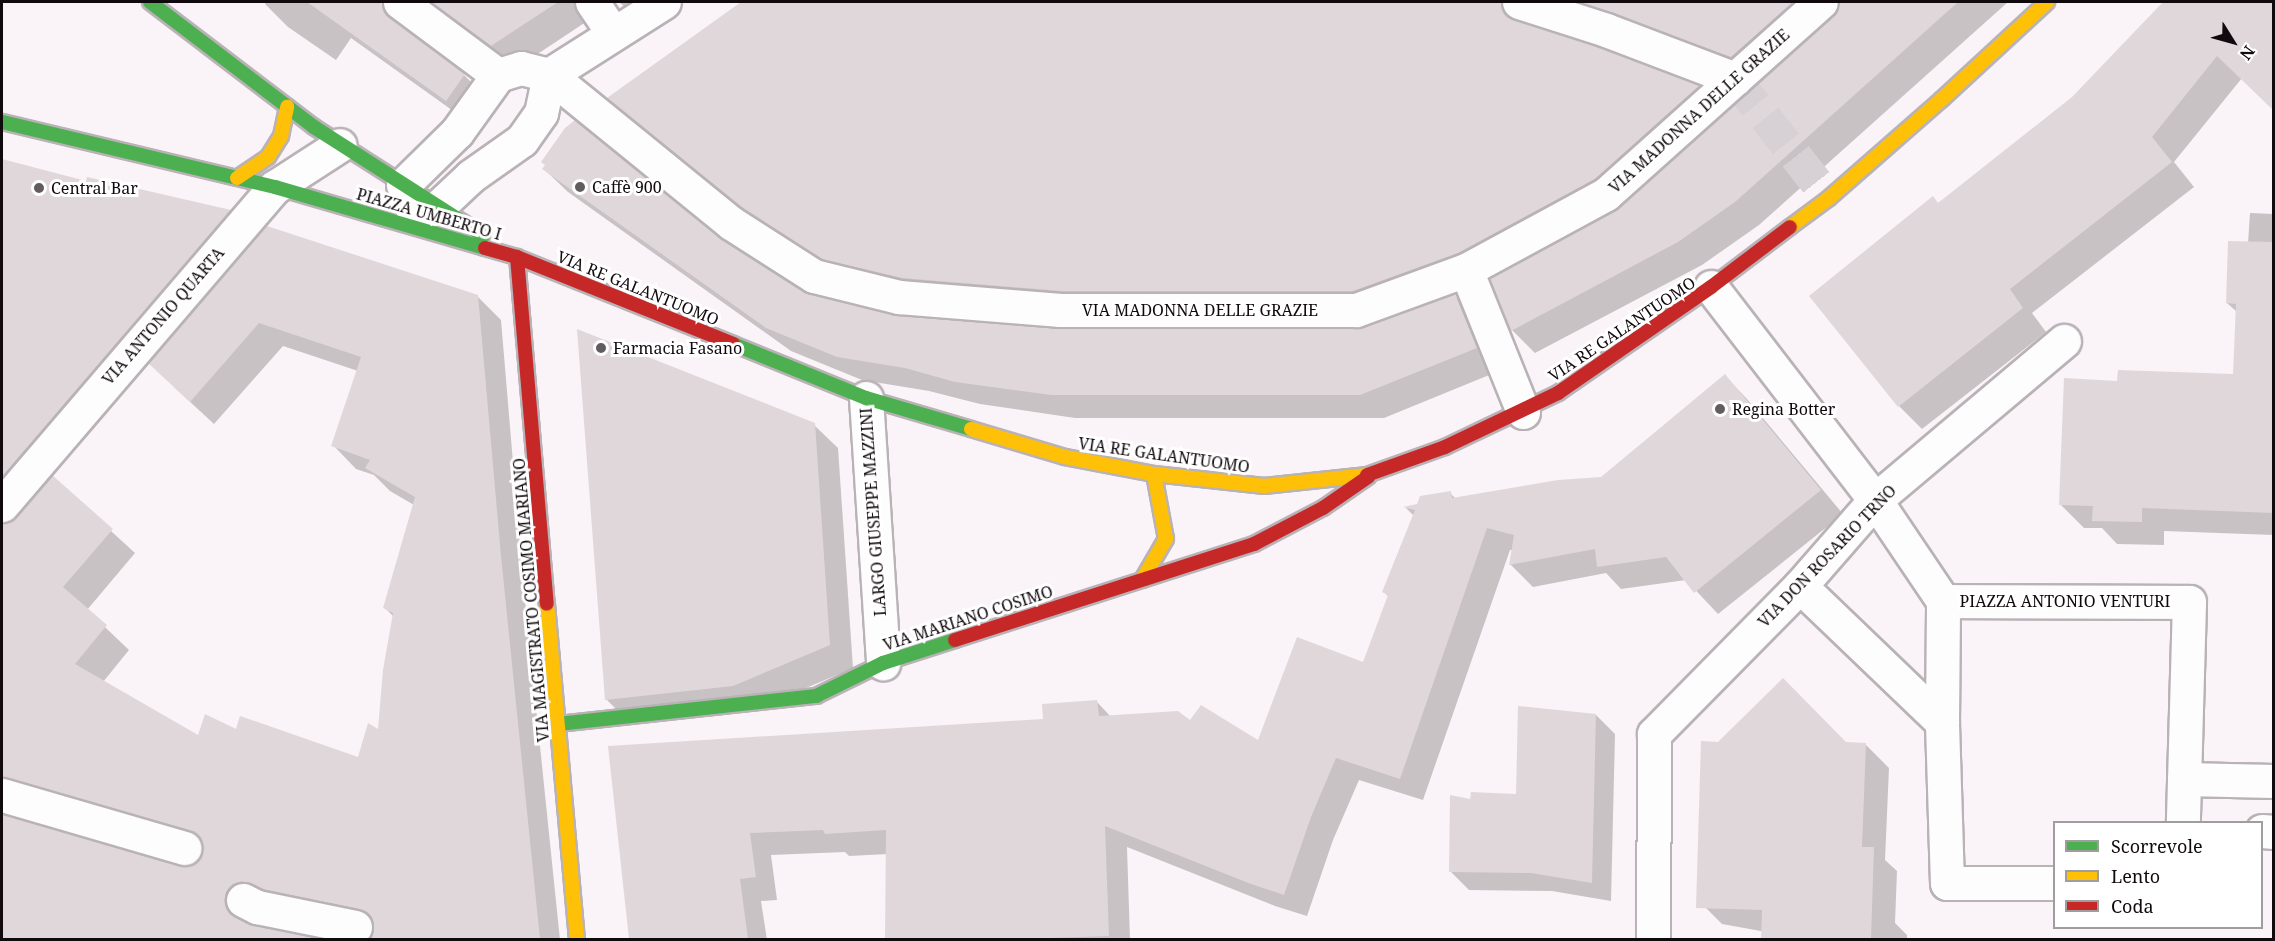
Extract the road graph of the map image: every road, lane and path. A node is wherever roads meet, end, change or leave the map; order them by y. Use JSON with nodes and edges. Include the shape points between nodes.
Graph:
{"nodes":[{"id":1,"x":150,"y":2,"type":"edge"},
{"id":2,"x":400,"y":2,"type":"edge"},
{"id":3,"x":592,"y":2,"type":"edge"},
{"id":4,"x":664,"y":2,"type":"edge"},
{"id":5,"x":1519,"y":2,"type":"edge"},
{"id":6,"x":1821,"y":2,"type":"edge"},
{"id":7,"x":2047,"y":2,"type":"edge"},
{"id":8,"x":613,"y":33,"type":"junction"},
{"id":9,"x":498,"y":75,"type":"junction"},
{"id":10,"x":549,"y":75,"type":"junction"},
{"id":11,"x":1735,"y":80,"type":"junction"},
{"id":12,"x":287,"y":107,"type":"junction"},
{"id":13,"x":2,"y":122,"type":"edge"},
{"id":14,"x":340,"y":145,"type":"junction"},
{"id":15,"x":237,"y":178,"type":"junction"},
{"id":16,"x":403,"y":185,"type":"junction"},
{"id":17,"x":275,"y":187,"type":"junction"},
{"id":18,"x":438,"y":207,"type":"junction"},
{"id":19,"x":397,"y":222,"type":"junction"},
{"id":20,"x":517,"y":257,"type":"junction"},
{"id":21,"x":1466,"y":270,"type":"junction"},
{"id":22,"x":1711,"y":288,"type":"junction"},
{"id":23,"x":2064,"y":341,"type":"dead end"},
{"id":24,"x":866,"y":398,"type":"junction"},
{"id":25,"x":1523,"y":412,"type":"junction"},
{"id":26,"x":1154,"y":474,"type":"junction"},
{"id":27,"x":1369,"y":476,"type":"junction"},
{"id":28,"x":1875,"y":500,"type":"junction"},
{"id":29,"x":2,"y":505,"type":"edge"},
{"id":30,"x":1142,"y":580,"type":"junction"},
{"id":31,"x":1800,"y":586,"type":"junction"},
{"id":32,"x":1943,"y":601,"type":"junction"},
{"id":33,"x":883,"y":663,"type":"junction"},
{"id":34,"x":1942,"y":722,"type":"junction"},
{"id":35,"x":558,"y":724,"type":"junction"},
{"id":36,"x":2184,"y":780,"type":"junction"},
{"id":37,"x":2274,"y":781,"type":"edge"},
{"id":38,"x":2,"y":795,"type":"edge"},
{"id":39,"x":2183,"y":821,"type":"edge"},
{"id":40,"x":184,"y":848,"type":"dead end"},
{"id":41,"x":2053,"y":883,"type":"edge"},
{"id":42,"x":243,"y":900,"type":"dead end"},
{"id":43,"x":355,"y":927,"type":"dead end"},
{"id":44,"x":577,"y":939,"type":"edge"},
{"id":45,"x":1653,"y":939,"type":"edge"}],
"edges":[{"from":1,"to":12,"type":"street","name":"PIAZZA UMBERTO I"},
{"from":2,"to":9,"type":"street"},
{"from":3,"to":8,"type":"street"},
{"from":4,"to":8,"type":"street"},
{"from":5,"to":11,"type":"street","via":[[1606,30]]},
{"from":6,"to":11,"type":"street","name":"VIA MADONNA DELLE GRAZIE"},
{"from":7,"to":22,"type":"street","name":"VIA RE GALANTUOMO","via":[[1829,198]]},
{"from":8,"to":10,"type":"street"},
{"from":9,"to":10,"type":"street","via":[[521,68]]},
{"from":9,"to":16,"type":"street","via":[[457,132]]},
{"from":10,"to":18,"type":"street","via":[[541,113],[522,140],[471,176]]},
{"from":10,"to":21,"type":"street","name":"VIA MADONNA DELLE GRAZIE","via":[[731,223],[814,276],[899,297],[1060,310],[1356,310]]},
{"from":11,"to":21,"type":"street","name":"VIA MADONNA DELLE GRAZIE","via":[[1606,194]]},
{"from":12,"to":14,"type":"street","name":"PIAZZA UMBERTO I"},
{"from":12,"to":15,"type":"street","via":[[281,136],[267,157]]},
{"from":13,"to":15,"type":"street","name":"PIAZZA UMBERTO I"},
{"from":14,"to":16,"type":"street","name":"PIAZZA UMBERTO I"},
{"from":14,"to":17,"type":"street","name":"VIA ANTONIO QUARTA"},
{"from":15,"to":17,"type":"street","name":"PIAZZA UMBERTO I"},
{"from":16,"to":18,"type":"street","name":"PIAZZA UMBERTO I"},
{"from":17,"to":19,"type":"street","name":"PIAZZA UMBERTO I"},
{"from":17,"to":29,"type":"street","name":"VIA ANTONIO QUARTA"},
{"from":18,"to":19,"type":"street"},
{"from":18,"to":20,"type":"street","name":"PIAZZA UMBERTO I"},
{"from":19,"to":20,"type":"street","name":"PIAZZA UMBERTO I"},
{"from":20,"to":24,"type":"street","name":"VIA RE GALANTUOMO"},
{"from":20,"to":35,"type":"street","name":"VIA MAGISTRATO COSIMO MARIANO"},
{"from":21,"to":25,"type":"street"},
{"from":22,"to":25,"type":"street","name":"VIA RE GALANTUOMO","via":[[1558,393]]},
{"from":22,"to":28,"type":"street","name":"PIAZZA ANTONIO VENTURI"},
{"from":23,"to":28,"type":"street","name":"VIA DON ROSARIO TRNO"},
{"from":24,"to":26,"type":"street","name":"VIA RE GALANTUOMO","via":[[1065,457]]},
{"from":24,"to":33,"type":"street","name":"LARGO GIUSEPPE MAZZINI"},
{"from":25,"to":27,"type":"street","name":"VIA RE GALANTUOMO"},
{"from":26,"to":27,"type":"street","name":"VIA RE GALANTUOMO","via":[[1264,486]]},
{"from":26,"to":30,"type":"street","via":[[1166,539]]},
{"from":27,"to":30,"type":"street","name":"VIA MARIANO COSIMO","via":[[1323,508],[1254,544]]},
{"from":28,"to":31,"type":"street","name":"VIA DON ROSARIO TRNO"},
{"from":28,"to":32,"type":"street","name":"PIAZZA ANTONIO VENTURI"},
{"from":30,"to":33,"type":"street","name":"VIA MARIANO COSIMO"},
{"from":31,"to":34,"type":"street"},
{"from":31,"to":45,"type":"street","name":"VIA DON ROSARIO TRNO","via":[[1654,734]]},
{"from":32,"to":34,"type":"street","name":"PIAZZA ANTONIO VENTURI"},
{"from":32,"to":36,"type":"street","name":"PIAZZA ANTONIO VENTURI","via":[[2189,602]]},
{"from":33,"to":35,"type":"street","name":"VIA MARIANO COSIMO","via":[[816,696]]},
{"from":34,"to":41,"type":"street","name":"PIAZZA ANTONIO VENTURI","via":[[1947,883]]},
{"from":35,"to":44,"type":"street","name":"VIA MAGISTRATO COSIMO MARIANO"},
{"from":36,"to":37,"type":"street"},
{"from":36,"to":39,"type":"street","name":"PIAZZA ANTONIO VENTURI"},
{"from":38,"to":40,"type":"street"},
{"from":42,"to":43,"type":"street","via":[[257,907]]}]}
